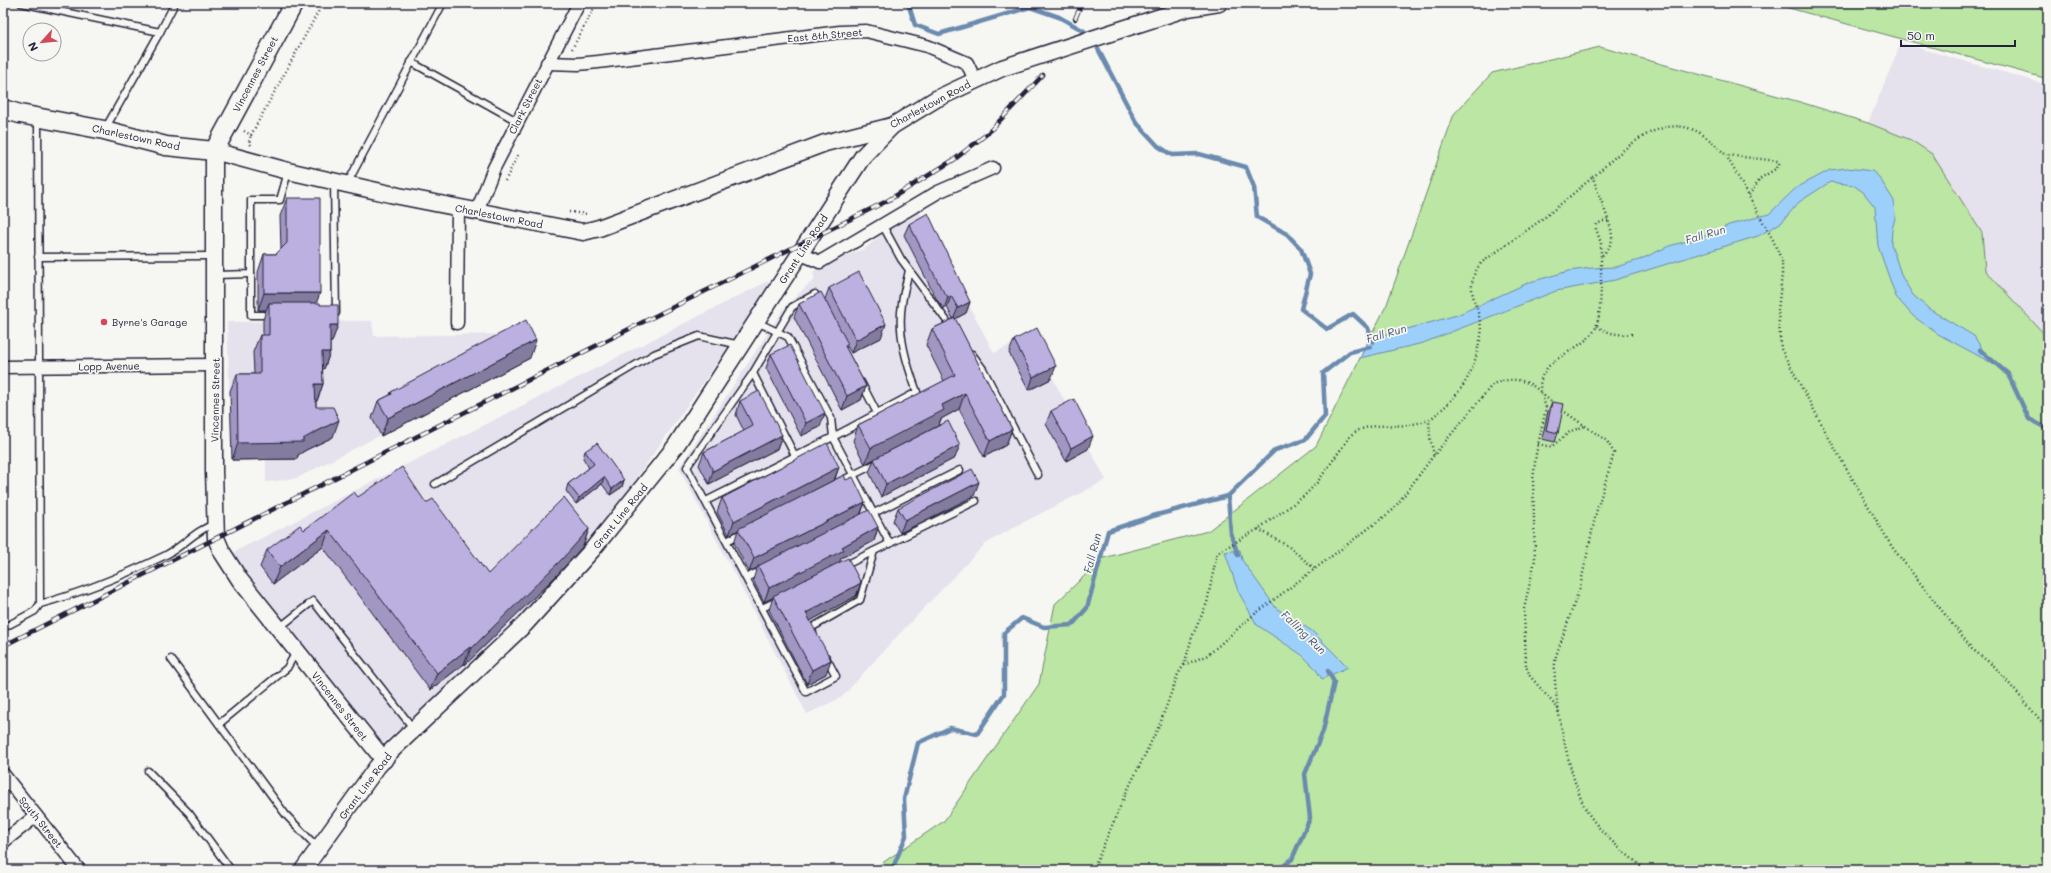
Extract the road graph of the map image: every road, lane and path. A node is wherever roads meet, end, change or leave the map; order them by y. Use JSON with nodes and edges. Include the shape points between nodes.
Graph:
{"nodes":[{"id":1,"x":21,"y":3,"type":"edge"},
{"id":2,"x":176,"y":3,"type":"edge"},
{"id":3,"x":294,"y":3,"type":"edge"},
{"id":4,"x":323,"y":3,"type":"edge"},
{"id":5,"x":443,"y":3,"type":"edge"},
{"id":6,"x":579,"y":3,"type":"edge"},
{"id":7,"x":1219,"y":3,"type":"edge"},
{"id":8,"x":160,"y":32,"type":"junction"},
{"id":9,"x":411,"y":62,"type":"junction"},
{"id":10,"x":547,"y":63,"type":"junction"},
{"id":11,"x":976,"y":80,"type":"junction"},
{"id":12,"x":3,"y":109,"type":"edge"},
{"id":13,"x":38,"y":117,"type":"junction"},
{"id":14,"x":518,"y":121,"type":"junction"},
{"id":15,"x":229,"y":123,"type":"junction"},
{"id":16,"x":892,"y":126,"type":"junction"},
{"id":17,"x":104,"y":130,"type":"junction"},
{"id":18,"x":251,"y":135,"type":"junction"},
{"id":19,"x":214,"y":151,"type":"junction"},
{"id":20,"x":1726,"y":155,"type":"junction"},
{"id":21,"x":248,"y":160,"type":"junction"},
{"id":22,"x":992,"y":168,"type":"dead end"},
{"id":23,"x":288,"y":171,"type":"junction"},
{"id":24,"x":1593,"y":177,"type":"junction"},
{"id":25,"x":340,"y":183,"type":"junction"},
{"id":26,"x":1749,"y":195,"type":"junction"},
{"id":27,"x":458,"y":207,"type":"junction"},
{"id":28,"x":477,"y":211,"type":"junction"},
{"id":29,"x":568,"y":212,"type":"dead end"},
{"id":30,"x":591,"y":215,"type":"dead end"},
{"id":31,"x":1608,"y":221,"type":"junction"},
{"id":32,"x":883,"y":226,"type":"junction"},
{"id":33,"x":801,"y":254,"type":"junction"},
{"id":34,"x":214,"y":256,"type":"junction"},
{"id":35,"x":38,"y":257,"type":"junction"},
{"id":36,"x":1601,"y":257,"type":"junction"},
{"id":37,"x":909,"y":270,"type":"junction"},
{"id":38,"x":215,"y":274,"type":"junction"},
{"id":39,"x":251,"y":274,"type":"junction"},
{"id":40,"x":822,"y":308,"type":"edge"},
{"id":41,"x":282,"y":315,"type":"edge"},
{"id":42,"x":328,"y":315,"type":"edge"},
{"id":43,"x":757,"y":322,"type":"junction"},
{"id":44,"x":457,"y":323,"type":"dead end"},
{"id":45,"x":1597,"y":326,"type":"junction"},
{"id":46,"x":778,"y":333,"type":"junction"},
{"id":47,"x":1635,"y":334,"type":"dead end"},
{"id":48,"x":958,"y":336,"type":"edge"},
{"id":49,"x":741,"y":345,"type":"junction"},
{"id":50,"x":966,"y":346,"type":"edge"},
{"id":51,"x":216,"y":365,"type":"junction"},
{"id":52,"x":3,"y":367,"type":"edge"},
{"id":53,"x":38,"y":367,"type":"junction"},
{"id":54,"x":753,"y":373,"type":"junction"},
{"id":55,"x":859,"y":378,"type":"edge"},
{"id":56,"x":1541,"y":393,"type":"junction"},
{"id":57,"x":877,"y":413,"type":"junction"},
{"id":58,"x":1429,"y":420,"type":"junction"},
{"id":59,"x":1585,"y":426,"type":"junction"},
{"id":60,"x":833,"y":437,"type":"junction"},
{"id":61,"x":1538,"y":444,"type":"junction"},
{"id":62,"x":1434,"y":455,"type":"junction"},
{"id":63,"x":795,"y":456,"type":"junction"},
{"id":64,"x":888,"y":457,"type":"edge"},
{"id":65,"x":960,"y":470,"type":"dead end"},
{"id":66,"x":854,"y":475,"type":"junction"},
{"id":67,"x":1038,"y":475,"type":"dead end"},
{"id":68,"x":435,"y":484,"type":"dead end"},
{"id":69,"x":832,"y":486,"type":"edge"},
{"id":70,"x":706,"y":501,"type":"junction"},
{"id":71,"x":976,"y":501,"type":"dead end"},
{"id":72,"x":874,"y":513,"type":"junction"},
{"id":73,"x":866,"y":517,"type":"edge"},
{"id":74,"x":216,"y":524,"type":"junction"},
{"id":75,"x":1258,"y":529,"type":"junction"},
{"id":76,"x":748,"y":530,"type":"edge"},
{"id":77,"x":727,"y":541,"type":"junction"},
{"id":78,"x":890,"y":544,"type":"junction"},
{"id":79,"x":874,"y":550,"type":"junction"},
{"id":80,"x":767,"y":567,"type":"edge"},
{"id":81,"x":839,"y":569,"type":"edge"},
{"id":82,"x":1315,"y":569,"type":"junction"},
{"id":83,"x":746,"y":578,"type":"junction"},
{"id":84,"x":783,"y":598,"type":"edge"},
{"id":85,"x":40,"y":604,"type":"junction"},
{"id":86,"x":762,"y":608,"type":"junction"},
{"id":87,"x":3,"y":628,"type":"edge"},
{"id":88,"x":279,"y":628,"type":"junction"},
{"id":89,"x":818,"y":642,"type":"edge"},
{"id":90,"x":822,"y":649,"type":"edge"},
{"id":91,"x":297,"y":651,"type":"junction"},
{"id":92,"x":171,"y":659,"type":"dead end"},
{"id":93,"x":1184,"y":665,"type":"junction"},
{"id":94,"x":1559,"y":710,"type":"junction"},
{"id":95,"x":219,"y":724,"type":"junction"},
{"id":96,"x":414,"y":729,"type":"junction"},
{"id":97,"x":2048,"y":730,"type":"edge"},
{"id":98,"x":384,"y":760,"type":"junction"},
{"id":99,"x":148,"y":770,"type":"dead end"},
{"id":100,"x":5,"y":782,"type":"edge"},
{"id":101,"x":36,"y":816,"type":"junction"},
{"id":102,"x":3,"y":842,"type":"edge"},
{"id":103,"x":318,"y":849,"type":"junction"},
{"id":104,"x":80,"y":870,"type":"edge"},
{"id":105,"x":231,"y":870,"type":"edge"},
{"id":106,"x":303,"y":870,"type":"edge"},
{"id":107,"x":1094,"y":870,"type":"edge"},
{"id":108,"x":1646,"y":870,"type":"edge"}],
"edges":[{"from":1,"to":8,"type":"lane"},
{"from":2,"to":8,"type":"lane"},
{"from":3,"to":15,"type":"main road","name":"Vincennes Street"},
{"from":4,"to":18,"type":"path"},
{"from":5,"to":9,"type":"lane"},
{"from":6,"to":10,"type":"street","name":"Clark Street"},
{"from":7,"to":11,"type":"street","via":[[1188,8],[1153,19],[1002,68]]},
{"from":8,"to":17,"type":"lane"},
{"from":9,"to":14,"type":"lane"},
{"from":9,"to":25,"type":"lane"},
{"from":10,"to":11,"type":"street","name":"East 8th Street","via":[[598,62],[866,31],[927,46],[967,63]]},
{"from":10,"to":14,"type":"street","name":"Clark Street"},
{"from":11,"to":16,"type":"street","name":"Charlestown Road","via":[[916,110]]},
{"from":12,"to":13,"type":"main road","name":"Charlestown Road"},
{"from":13,"to":17,"type":"main road","name":"Charlestown Road"},
{"from":13,"to":35,"type":"lane"},
{"from":14,"to":28,"type":"street","name":"Clark Street","via":[[494,168]]},
{"from":15,"to":18,"type":"path"},
{"from":15,"to":19,"type":"main road","name":"Vincennes Street"},
{"from":16,"to":28,"type":"street","name":"Charlestown Road","via":[[825,143],[591,231],[577,231]]},
{"from":16,"to":33,"type":"street","name":"Grant Line Road","via":[[863,156]]},
{"from":17,"to":19,"type":"main road","name":"Charlestown Road","via":[[166,146]]},
{"from":18,"to":21,"type":"path","via":[[249,142],[255,149]]},
{"from":19,"to":21,"type":"street","name":"Charlestown Road"},
{"from":19,"to":34,"type":"street","name":"Vincennes Street"},
{"from":20,"to":24,"type":"path","via":[[1695,130],[1676,126],[1657,130],[1639,140]]},
{"from":20,"to":26,"type":"path"},
{"from":20,"to":26,"type":"path","via":[[1778,160],[1778,168],[1761,178]]},
{"from":21,"to":23,"type":"street","name":"Charlestown Road"},
{"from":22,"to":32,"type":"street","via":[[938,192]]},
{"from":23,"to":25,"type":"street","name":"Charlestown Road"},
{"from":23,"to":39,"type":"lane","via":[[280,200],[251,200]]},
{"from":24,"to":31,"type":"path"},
{"from":24,"to":58,"type":"path","via":[[1544,218],[1481,263],[1473,273],[1471,283],[1482,330],[1477,355],[1470,376],[1460,392]]},
{"from":25,"to":27,"type":"street","name":"Charlestown Road"},
{"from":25,"to":42,"type":"lane","via":[[336,315]]},
{"from":26,"to":97,"type":"path","via":[[1782,261],[1778,311],[1781,349],[1834,449],[1892,547],[1972,649],[1994,666]]},
{"from":27,"to":28,"type":"street","name":"Charlestown Road"},
{"from":27,"to":44,"type":"street"},
{"from":29,"to":30,"type":"path"},
{"from":31,"to":36,"type":"path","via":[[1613,235],[1612,241]]},
{"from":31,"to":36,"type":"path","via":[[1603,220],[1597,224],[1596,229],[1601,243]]},
{"from":32,"to":33,"type":"street","via":[[820,262]]},
{"from":32,"to":37,"type":"lane","via":[[900,259]]},
{"from":33,"to":43,"type":"street","name":"Grant Line Road"},
{"from":34,"to":35,"type":"lane"},
{"from":34,"to":38,"type":"street","name":"Vincennes Street"},
{"from":35,"to":53,"type":"lane"},
{"from":36,"to":45,"type":"path"},
{"from":37,"to":48,"type":"lane"},
{"from":37,"to":57,"type":"lane","via":[[901,305],[901,329],[906,364],[918,392]]},
{"from":38,"to":39,"type":"lane"},
{"from":38,"to":51,"type":"street","name":"Vincennes Street"},
{"from":39,"to":41,"type":"lane","via":[[251,315]]},
{"from":40,"to":46,"type":"lane","via":[[815,294],[792,307]]},
{"from":43,"to":46,"type":"lane"},
{"from":43,"to":49,"type":"street","name":"Grant Line Road"},
{"from":45,"to":47,"type":"path","via":[[1616,335]]},
{"from":45,"to":56,"type":"path","via":[[1587,338],[1541,376]]},
{"from":46,"to":54,"type":"lane"},
{"from":46,"to":60,"type":"lane","via":[[788,337],[803,364],[831,418]]},
{"from":49,"to":68,"type":"lane","via":[[699,336],[654,354]]},
{"from":49,"to":96,"type":"street","name":"Grant Line Road","via":[[674,447],[592,550],[524,624]]},
{"from":50,"to":67,"type":"lane","via":[[983,369]]},
{"from":51,"to":53,"type":"street","name":"Lopp Avenue"},
{"from":51,"to":74,"type":"street","name":"Vincennes Street"},
{"from":52,"to":53,"type":"street","name":"Lopp Avenue"},
{"from":53,"to":85,"type":"lane"},
{"from":54,"to":63,"type":"lane"},
{"from":54,"to":70,"type":"lane","via":[[687,467]]},
{"from":55,"to":57,"type":"lane"},
{"from":56,"to":59,"type":"path"},
{"from":56,"to":61,"type":"path","via":[[1546,408]]},
{"from":56,"to":62,"type":"path","via":[[1532,385],[1516,380],[1504,380],[1493,384]]},
{"from":57,"to":60,"type":"lane"},
{"from":58,"to":62,"type":"path"},
{"from":58,"to":75,"type":"path","via":[[1410,425],[1369,426],[1356,430],[1316,484]]},
{"from":59,"to":61,"type":"path","via":[[1571,431],[1552,447]]},
{"from":59,"to":94,"type":"path","via":[[1607,441],[1614,453],[1596,513],[1580,588],[1556,656],[1554,666]]},
{"from":60,"to":63,"type":"lane"},
{"from":60,"to":66,"type":"lane"},
{"from":61,"to":94,"type":"path","via":[[1534,480],[1535,560],[1524,609],[1526,666],[1530,676]]},
{"from":62,"to":82,"type":"path","via":[[1393,510]]},
{"from":63,"to":70,"type":"lane"},
{"from":64,"to":66,"type":"lane"},
{"from":65,"to":72,"type":"lane"},
{"from":66,"to":69,"type":"lane"},
{"from":66,"to":72,"type":"lane"},
{"from":70,"to":77,"type":"lane"},
{"from":71,"to":78,"type":"lane"},
{"from":72,"to":73,"type":"lane"},
{"from":72,"to":78,"type":"lane"},
{"from":74,"to":85,"type":"lane","via":[[202,528],[186,543],[164,556],[66,597]]},
{"from":74,"to":88,"type":"street","name":"Vincennes Street","via":[[216,538],[222,552],[240,580]]},
{"from":75,"to":82,"type":"path","via":[[1288,546]]},
{"from":75,"to":93,"type":"path","via":[[1216,553],[1208,599],[1192,637]]},
{"from":76,"to":77,"type":"lane"},
{"from":77,"to":83,"type":"lane"},
{"from":78,"to":79,"type":"lane"},
{"from":79,"to":81,"type":"lane"},
{"from":79,"to":89,"type":"lane","via":[[860,600],[811,628]]},
{"from":80,"to":83,"type":"lane"},
{"from":82,"to":93,"type":"path","via":[[1251,617],[1208,655]]},
{"from":83,"to":86,"type":"lane"},
{"from":84,"to":86,"type":"lane"},
{"from":85,"to":87,"type":"lane","via":[[35,611]]},
{"from":86,"to":90,"type":"lane","via":[[806,692],[836,676]]},
{"from":88,"to":91,"type":"street","name":"Vincennes Street"},
{"from":88,"to":96,"type":"lane","via":[[313,601]]},
{"from":91,"to":95,"type":"lane","via":[[287,668]]},
{"from":91,"to":98,"type":"street","name":"Vincennes Street"},
{"from":92,"to":95,"type":"lane"},
{"from":93,"to":107,"type":"path"},
{"from":94,"to":108,"type":"path","via":[[1570,763],[1586,810],[1602,830]]},
{"from":95,"to":103,"type":"lane","via":[[286,815]]},
{"from":96,"to":98,"type":"street","name":"Grant Line Road"},
{"from":98,"to":103,"type":"street","name":"Grant Line Road"},
{"from":99,"to":105,"type":"lane","via":[[189,813]]},
{"from":100,"to":101,"type":"street","name":"South Street"},
{"from":101,"to":102,"type":"street"},
{"from":101,"to":104,"type":"street","name":"South Street"},
{"from":103,"to":106,"type":"street","name":"Grant Line Road"}]}
